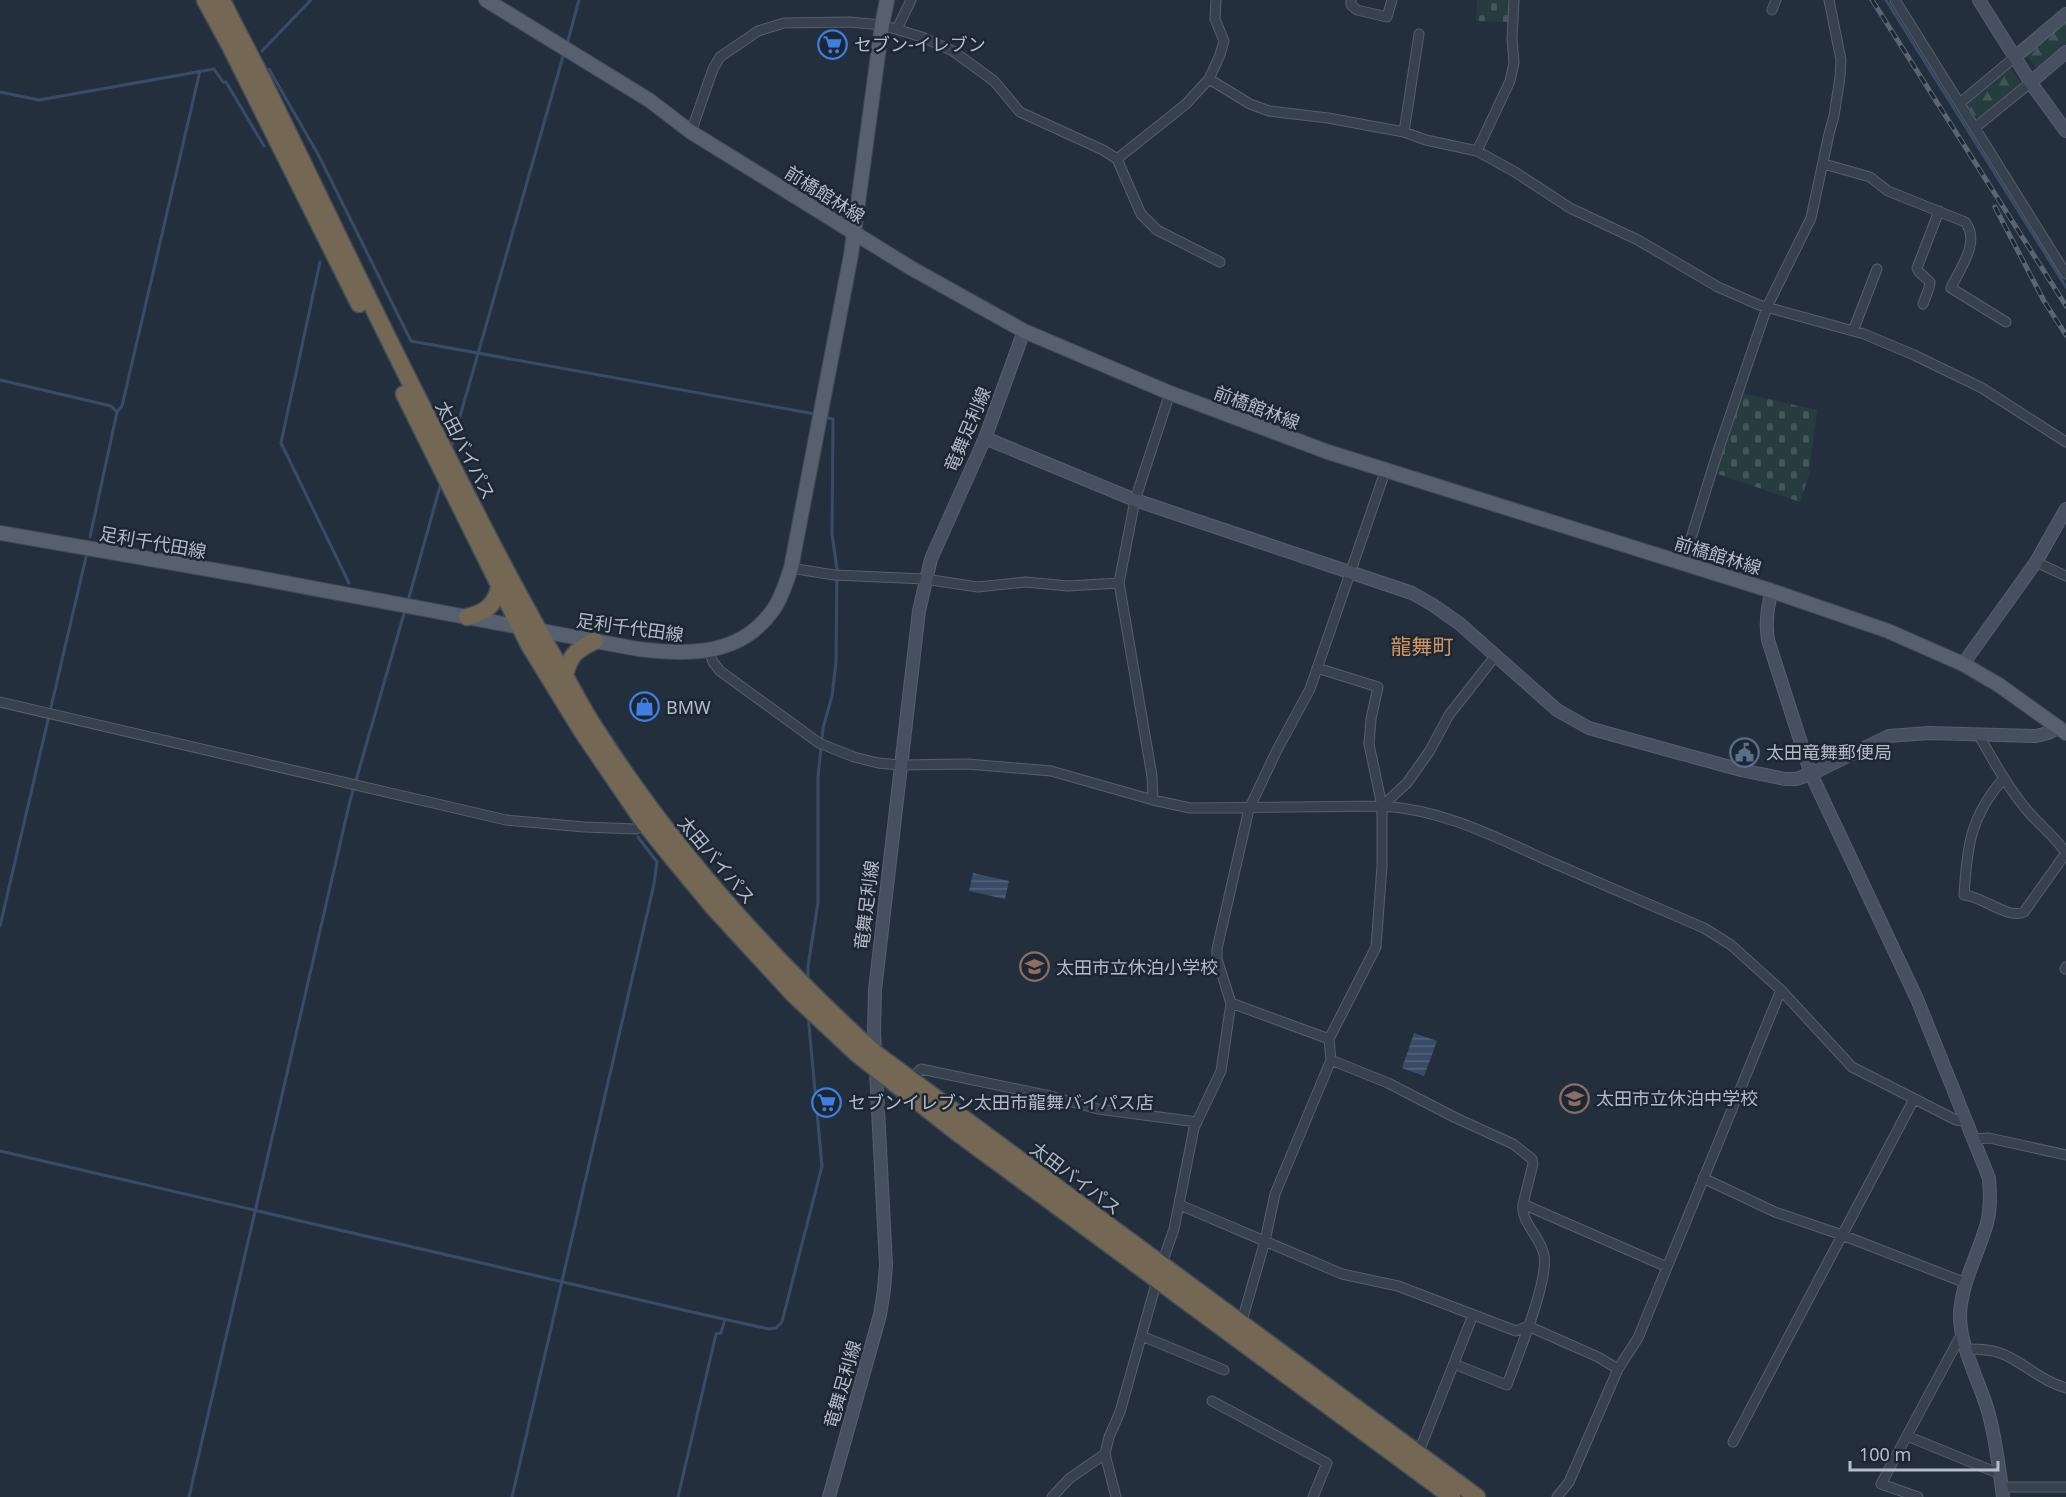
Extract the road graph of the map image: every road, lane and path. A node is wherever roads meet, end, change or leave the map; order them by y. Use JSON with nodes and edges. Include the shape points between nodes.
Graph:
{"nodes":[{"id":1,"x":205,"y":0,"type":"edge"},
{"id":2,"x":222,"y":0,"type":"edge"},
{"id":3,"x":486,"y":0,"type":"edge"},
{"id":4,"x":887,"y":0,"type":"edge"},
{"id":5,"x":911,"y":0,"type":"edge"},
{"id":6,"x":1216,"y":0,"type":"edge"},
{"id":7,"x":1351,"y":0,"type":"edge"},
{"id":8,"x":1392,"y":0,"type":"edge"},
{"id":9,"x":1514,"y":0,"type":"edge"},
{"id":10,"x":1776,"y":0,"type":"edge"},
{"id":11,"x":1829,"y":0,"type":"edge"},
{"id":12,"x":1895,"y":0,"type":"edge"},
{"id":13,"x":1979,"y":0,"type":"edge"},
{"id":14,"x":1772,"y":10,"type":"dead end"},
{"id":15,"x":2066,"y":14,"type":"edge"},
{"id":16,"x":882,"y":25,"type":"junction"},
{"id":17,"x":897,"y":29,"type":"junction"},
{"id":18,"x":1419,"y":34,"type":"dead end"},
{"id":19,"x":2066,"y":52,"type":"edge"},
{"id":20,"x":2015,"y":57,"type":"junction"},
{"id":21,"x":1209,"y":79,"type":"junction"},
{"id":22,"x":2031,"y":82,"type":"junction"},
{"id":23,"x":1960,"y":104,"type":"junction"},
{"id":24,"x":1976,"y":127,"type":"junction"},
{"id":25,"x":2066,"y":131,"type":"edge"},
{"id":26,"x":691,"y":132,"type":"junction"},
{"id":27,"x":1404,"y":132,"type":"junction"},
{"id":28,"x":1477,"y":151,"type":"junction"},
{"id":29,"x":1117,"y":159,"type":"junction"},
{"id":30,"x":1824,"y":164,"type":"junction"},
{"id":31,"x":1939,"y":211,"type":"junction"},
{"id":32,"x":854,"y":233,"type":"junction"},
{"id":33,"x":1220,"y":262,"type":"dead end"},
{"id":34,"x":1877,"y":269,"type":"dead end"},
{"id":35,"x":2066,"y":274,"type":"edge"},
{"id":36,"x":1923,"y":304,"type":"dead end"},
{"id":37,"x":1767,"y":307,"type":"junction"},
{"id":38,"x":2006,"y":322,"type":"dead end"},
{"id":39,"x":1024,"y":331,"type":"junction"},
{"id":40,"x":1854,"y":331,"type":"junction"},
{"id":41,"x":1170,"y":393,"type":"junction"},
{"id":42,"x":985,"y":438,"type":"junction"},
{"id":43,"x":2066,"y":442,"type":"edge"},
{"id":44,"x":1385,"y":472,"type":"junction"},
{"id":45,"x":1135,"y":500,"type":"junction"},
{"id":46,"x":2066,"y":509,"type":"edge"},
{"id":47,"x":0,"y":533,"type":"edge"},
{"id":48,"x":2036,"y":562,"type":"junction"},
{"id":49,"x":1683,"y":564,"type":"junction"},
{"id":50,"x":791,"y":568,"type":"junction"},
{"id":51,"x":1349,"y":573,"type":"junction"},
{"id":52,"x":2066,"y":576,"type":"edge"},
{"id":53,"x":925,"y":579,"type":"junction"},
{"id":54,"x":1119,"y":583,"type":"junction"},
{"id":55,"x":500,"y":588,"type":"junction"},
{"id":56,"x":1772,"y":591,"type":"junction"},
{"id":57,"x":467,"y":617,"type":"junction"},
{"id":58,"x":520,"y":628,"type":"junction"},
{"id":59,"x":539,"y":631,"type":"junction"},
{"id":60,"x":595,"y":641,"type":"junction"},
{"id":61,"x":709,"y":651,"type":"junction"},
{"id":62,"x":1496,"y":655,"type":"junction"},
{"id":63,"x":1963,"y":664,"type":"junction"},
{"id":64,"x":1317,"y":668,"type":"junction"},
{"id":65,"x":565,"y":675,"type":"junction"},
{"id":66,"x":0,"y":702,"type":"edge"},
{"id":67,"x":2062,"y":730,"type":"edge"},
{"id":68,"x":1978,"y":734,"type":"junction"},
{"id":69,"x":900,"y":765,"type":"junction"},
{"id":70,"x":1811,"y":774,"type":"junction"},
{"id":71,"x":2003,"y":779,"type":"junction"},
{"id":72,"x":1153,"y":800,"type":"junction"},
{"id":73,"x":1382,"y":806,"type":"junction"},
{"id":74,"x":1249,"y":808,"type":"junction"},
{"id":75,"x":645,"y":824,"type":"junction"},
{"id":76,"x":2066,"y":853,"type":"edge"},
{"id":77,"x":1781,"y":990,"type":"junction"},
{"id":78,"x":1231,"y":1003,"type":"junction"},
{"id":79,"x":1329,"y":1039,"type":"junction"},
{"id":80,"x":1331,"y":1060,"type":"junction"},
{"id":81,"x":876,"y":1061,"type":"junction"},
{"id":82,"x":911,"y":1079,"type":"junction"},
{"id":83,"x":1914,"y":1099,"type":"junction"},
{"id":84,"x":1197,"y":1122,"type":"junction"},
{"id":85,"x":1968,"y":1122,"type":"junction"},
{"id":86,"x":1974,"y":1139,"type":"junction"},
{"id":87,"x":2066,"y":1155,"type":"edge"},
{"id":88,"x":1703,"y":1178,"type":"junction"},
{"id":89,"x":1523,"y":1204,"type":"junction"},
{"id":90,"x":1180,"y":1205,"type":"junction"},
{"id":91,"x":1842,"y":1235,"type":"junction"},
{"id":92,"x":1265,"y":1241,"type":"junction"},
{"id":93,"x":1667,"y":1267,"type":"junction"},
{"id":94,"x":1159,"y":1274,"type":"junction"},
{"id":95,"x":1966,"y":1283,"type":"junction"},
{"id":96,"x":1473,"y":1315,"type":"junction"},
{"id":97,"x":1241,"y":1324,"type":"junction"},
{"id":98,"x":1528,"y":1326,"type":"junction"},
{"id":99,"x":1962,"y":1333,"type":"junction"},
{"id":100,"x":1142,"y":1336,"type":"junction"},
{"id":101,"x":1967,"y":1349,"type":"junction"},
{"id":102,"x":1454,"y":1364,"type":"junction"},
{"id":103,"x":1618,"y":1369,"type":"junction"},
{"id":104,"x":1224,"y":1370,"type":"dead end"},
{"id":105,"x":2066,"y":1388,"type":"edge"},
{"id":106,"x":1212,"y":1401,"type":"dead end"},
{"id":107,"x":1907,"y":1436,"type":"junction"},
{"id":108,"x":1733,"y":1442,"type":"dead end"},
{"id":109,"x":1105,"y":1454,"type":"junction"},
{"id":110,"x":1419,"y":1454,"type":"junction"},
{"id":111,"x":2001,"y":1486,"type":"edge"},
{"id":112,"x":2065,"y":1487,"type":"edge"},
{"id":113,"x":829,"y":1497,"type":"edge"},
{"id":114,"x":1052,"y":1497,"type":"edge"},
{"id":115,"x":1116,"y":1497,"type":"edge"},
{"id":116,"x":1313,"y":1497,"type":"edge"},
{"id":117,"x":1452,"y":1497,"type":"edge"},
{"id":118,"x":1476,"y":1497,"type":"edge"},
{"id":119,"x":1557,"y":1497,"type":"edge"},
{"id":120,"x":1918,"y":1497,"type":"edge"}],
"edges":[{"from":1,"to":55,"type":"highway","name":"太田バイパス"},
{"from":2,"to":59,"type":"highway","name":"太田バイパス","via":[[388,338]]},
{"from":3,"to":26,"type":"main road","name":"前橋館林線","via":[[649,100]]},
{"from":4,"to":16,"type":"main road","name":"足利千代田線"},
{"from":5,"to":17,"type":"street"},
{"from":6,"to":21,"type":"street","via":[[1215,19],[1224,41]]},
{"from":7,"to":8,"type":"street","via":[[1357,10],[1387,16]]},
{"from":9,"to":28,"type":"street","via":[[1513,70]]},
{"from":10,"to":14,"type":"street"},
{"from":11,"to":30,"type":"street","via":[[1840,54],[1840,77]]},
{"from":12,"to":23,"type":"street"},
{"from":13,"to":20,"type":"street"},
{"from":15,"to":20,"type":"street"},
{"from":16,"to":17,"type":"street"},
{"from":16,"to":26,"type":"street","via":[[784,23],[758,31],[720,57]]},
{"from":16,"to":32,"type":"main road","name":"足利千代田線"},
{"from":17,"to":29,"type":"street","via":[[953,51],[994,81],[1020,111]]},
{"from":18,"to":27,"type":"street"},
{"from":19,"to":22,"type":"street"},
{"from":20,"to":22,"type":"street"},
{"from":20,"to":23,"type":"street"},
{"from":21,"to":27,"type":"street","via":[[1269,111]]},
{"from":21,"to":29,"type":"street","via":[[1185,104]]},
{"from":22,"to":24,"type":"street"},
{"from":22,"to":25,"type":"street"},
{"from":23,"to":24,"type":"street"},
{"from":24,"to":35,"type":"street"},
{"from":26,"to":32,"type":"main road","name":"前橋館林線"},
{"from":27,"to":28,"type":"street"},
{"from":28,"to":37,"type":"street","via":[[1570,208],[1638,240],[1718,287]]},
{"from":29,"to":33,"type":"street","via":[[1141,214],[1157,230]]},
{"from":30,"to":31,"type":"street","via":[[1870,177],[1888,191]]},
{"from":30,"to":37,"type":"street","via":[[1811,218]]},
{"from":31,"to":36,"type":"street","via":[[1917,268],[1929,282]]},
{"from":31,"to":38,"type":"street","via":[[1965,222],[1973,242],[1951,288]]},
{"from":32,"to":39,"type":"main road","name":"前橋館林線"},
{"from":32,"to":50,"type":"main road","name":"足利千代田線"},
{"from":34,"to":40,"type":"street"},
{"from":37,"to":40,"type":"street"},
{"from":37,"to":49,"type":"street"},
{"from":39,"to":41,"type":"main road","name":"前橋館林線"},
{"from":39,"to":42,"type":"street","name":"竜舞足利線"},
{"from":40,"to":43,"type":"street","via":[[1982,388]]},
{"from":41,"to":44,"type":"main road","name":"前橋館林線"},
{"from":41,"to":45,"type":"street"},
{"from":42,"to":45,"type":"street"},
{"from":42,"to":53,"type":"street","name":"竜舞足利線"},
{"from":44,"to":49,"type":"main road","name":"前橋館林線"},
{"from":44,"to":51,"type":"street"},
{"from":45,"to":51,"type":"street"},
{"from":45,"to":54,"type":"street"},
{"from":46,"to":48,"type":"street"},
{"from":47,"to":57,"type":"main road","name":"足利千代田線"},
{"from":48,"to":52,"type":"street"},
{"from":48,"to":63,"type":"street"},
{"from":49,"to":56,"type":"main road","name":"前橋館林線"},
{"from":50,"to":53,"type":"street","via":[[851,576]]},
{"from":50,"to":61,"type":"main road","name":"足利千代田線","via":[[775,606],[756,628],[733,643]]},
{"from":51,"to":62,"type":"street","via":[[1412,593],[1460,624]]},
{"from":51,"to":64,"type":"street"},
{"from":53,"to":54,"type":"street","via":[[978,587],[1026,582],[1068,586]]},
{"from":53,"to":69,"type":"street","name":"竜舞足利線"},
{"from":54,"to":72,"type":"street"},
{"from":55,"to":57,"type":"highway","via":[[490,608]]},
{"from":55,"to":58,"type":"highway","name":"太田バイパス"},
{"from":56,"to":63,"type":"main road","name":"前橋館林線","via":[[1888,631]]},
{"from":56,"to":70,"type":"street","via":[[1767,610],[1768,640]]},
{"from":57,"to":58,"type":"main road","name":"足利千代田線"},
{"from":58,"to":59,"type":"main road","name":"足利千代田線"},
{"from":58,"to":75,"type":"highway","name":"太田バイパス","via":[[552,685]]},
{"from":59,"to":60,"type":"main road","name":"足利千代田線"},
{"from":59,"to":65,"type":"highway","name":"太田バイパス"},
{"from":60,"to":61,"type":"main road","name":"足利千代田線","via":[[638,650]]},
{"from":60,"to":65,"type":"highway","via":[[574,654]]},
{"from":61,"to":69,"type":"street","via":[[720,671],[819,743],[854,758]]},
{"from":62,"to":70,"type":"street","via":[[1557,710],[1589,728],[1770,777],[1796,779]]},
{"from":62,"to":73,"type":"street","via":[[1449,715],[1407,783]]},
{"from":63,"to":67,"type":"main road","name":"前橋館林線"},
{"from":64,"to":73,"type":"street","via":[[1378,687],[1369,744]]},
{"from":64,"to":74,"type":"street"},
{"from":65,"to":81,"type":"highway","name":"太田バイパス","via":[[596,729],[669,834],[758,939]]},
{"from":66,"to":75,"type":"street","via":[[506,820],[636,829]]},
{"from":67,"to":68,"type":"street","via":[[2036,736]]},
{"from":68,"to":70,"type":"street","via":[[1889,736]]},
{"from":68,"to":71,"type":"street"},
{"from":69,"to":72,"type":"street","via":[[967,764],[1052,771]]},
{"from":69,"to":81,"type":"street","name":"竜舞足利線","via":[[876,979]]},
{"from":70,"to":85,"type":"street","via":[[1917,999]]},
{"from":71,"to":76,"type":"street"},
{"from":71,"to":76,"type":"street","via":[[1981,810],[1969,841],[1964,895],[2020,914]]},
{"from":72,"to":74,"type":"street","via":[[1190,808]]},
{"from":73,"to":74,"type":"street"},
{"from":73,"to":77,"type":"street","via":[[1435,814],[1494,836],[1704,928],[1731,945]]},
{"from":73,"to":79,"type":"street","via":[[1376,947]]},
{"from":74,"to":78,"type":"street","via":[[1217,949]]},
{"from":75,"to":81,"type":"highway","name":"太田バイパス","via":[[787,988],[832,1032]]},
{"from":77,"to":83,"type":"street","via":[[1852,1067]]},
{"from":77,"to":88,"type":"street"},
{"from":78,"to":79,"type":"street"},
{"from":78,"to":84,"type":"street","via":[[1221,1071]]},
{"from":79,"to":80,"type":"street"},
{"from":80,"to":89,"type":"street","via":[[1388,1083],[1521,1149],[1533,1164]]},
{"from":80,"to":92,"type":"street","via":[[1275,1194]]},
{"from":81,"to":82,"type":"highway","name":"太田バイパス"},
{"from":81,"to":94,"type":"highway","name":"太田バイパス","via":[[955,1131]]},
{"from":81,"to":113,"type":"street","name":"竜舞足利線","via":[[884,1290]]},
{"from":82,"to":84,"type":"street","via":[[921,1069],[1050,1095],[1098,1109]]},
{"from":82,"to":94,"type":"highway","name":"太田バイパス"},
{"from":83,"to":85,"type":"street"},
{"from":83,"to":91,"type":"street"},
{"from":84,"to":90,"type":"street"},
{"from":85,"to":86,"type":"street"},
{"from":86,"to":87,"type":"street","via":[[1989,1138]]},
{"from":86,"to":95,"type":"street","via":[[1989,1178],[1990,1202],[1988,1222]]},
{"from":88,"to":91,"type":"street","via":[[1775,1212]]},
{"from":88,"to":93,"type":"street"},
{"from":89,"to":93,"type":"street"},
{"from":89,"to":98,"type":"street","via":[[1522,1212],[1544,1252],[1545,1268]]},
{"from":90,"to":92,"type":"street"},
{"from":90,"to":94,"type":"street"},
{"from":91,"to":95,"type":"street"},
{"from":91,"to":108,"type":"street"},
{"from":92,"to":96,"type":"street","via":[[1342,1274],[1398,1286]]},
{"from":92,"to":97,"type":"street"},
{"from":93,"to":103,"type":"street","via":[[1638,1338]]},
{"from":94,"to":97,"type":"highway","name":"太田バイパス"},
{"from":94,"to":100,"type":"street"},
{"from":94,"to":117,"type":"highway","name":"太田バイパス"},
{"from":95,"to":99,"type":"street","via":[[1960,1313]]},
{"from":96,"to":98,"type":"street","via":[[1516,1331]]},
{"from":96,"to":102,"type":"street"},
{"from":97,"to":110,"type":"highway","name":"太田バイパス"},
{"from":98,"to":102,"type":"street","via":[[1507,1385]]},
{"from":98,"to":103,"type":"street"},
{"from":99,"to":101,"type":"street"},
{"from":99,"to":107,"type":"street"},
{"from":100,"to":104,"type":"street"},
{"from":100,"to":109,"type":"street"},
{"from":101,"to":105,"type":"street","via":[[2001,1353]]},
{"from":101,"to":111,"type":"street","via":[[1990,1421]]},
{"from":102,"to":110,"type":"street"},
{"from":103,"to":119,"type":"street","via":[[1569,1482]]},
{"from":106,"to":116,"type":"street","via":[[1327,1463]]},
{"from":107,"to":111,"type":"street"},
{"from":107,"to":120,"type":"street","via":[[1881,1484]]},
{"from":109,"to":114,"type":"street","via":[[1070,1478]]},
{"from":109,"to":115,"type":"street"},
{"from":110,"to":118,"type":"highway","name":"太田バイパス"},
{"from":111,"to":112,"type":"street"}]}
